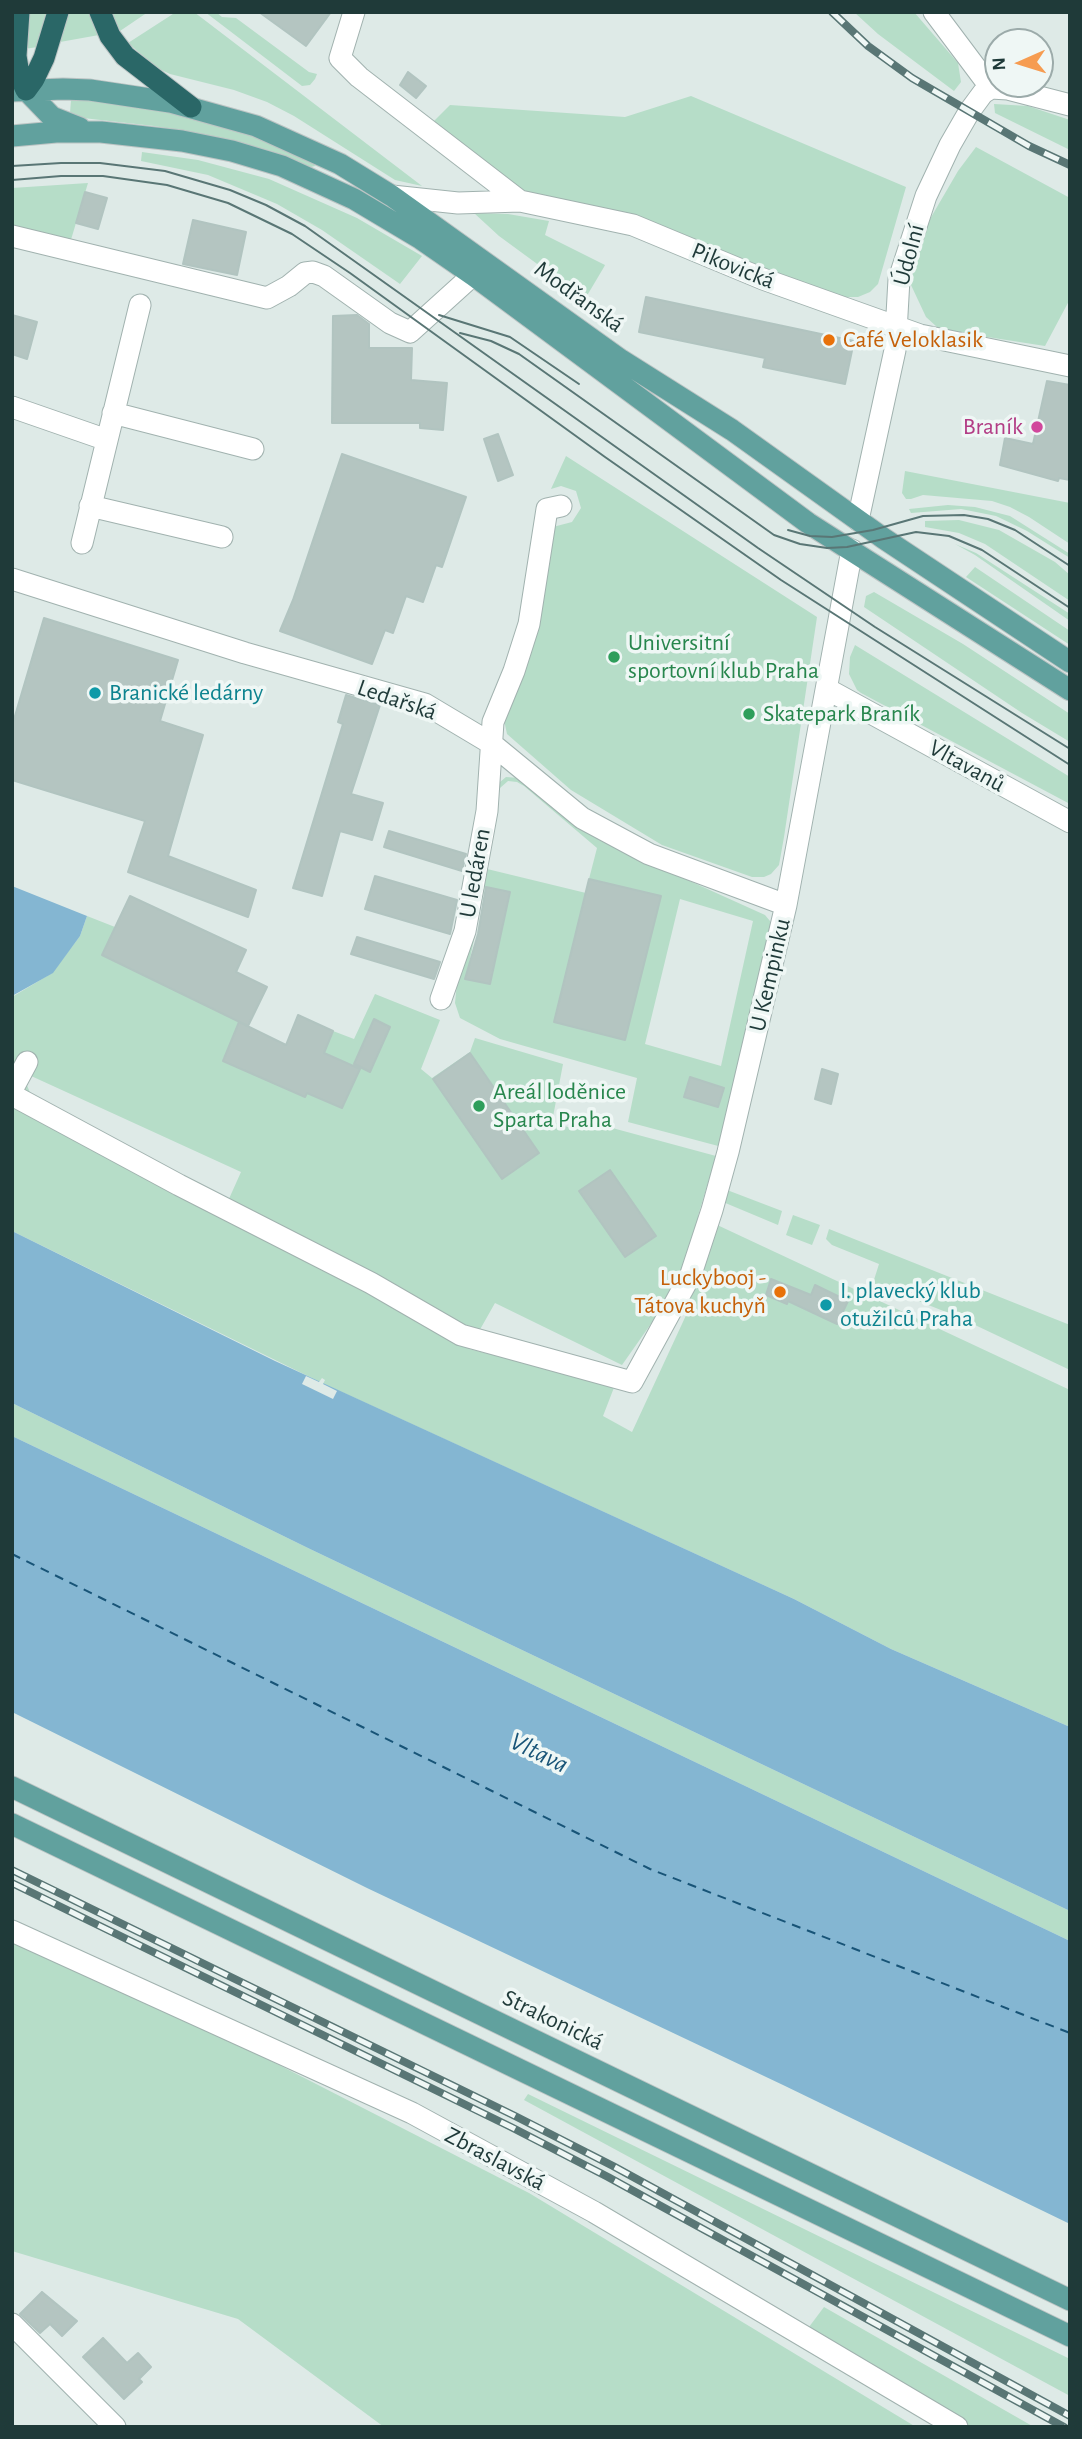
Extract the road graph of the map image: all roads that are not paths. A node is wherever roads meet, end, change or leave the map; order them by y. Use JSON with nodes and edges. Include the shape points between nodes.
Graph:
{"nodes":[{"id":1,"x":19,"y":12,"type":"edge"},
{"id":2,"x":58,"y":12,"type":"edge"},
{"id":3,"x":100,"y":12,"type":"edge"},
{"id":4,"x":354,"y":12,"type":"edge"},
{"id":5,"x":934,"y":12,"type":"edge"},
{"id":6,"x":984,"y":79,"type":"edge"},
{"id":7,"x":984,"y":92,"type":"edge"},
{"id":8,"x":17,"y":95,"type":"edge"},
{"id":9,"x":1043,"y":98,"type":"edge"},
{"id":10,"x":1070,"y":105,"type":"edge"},
{"id":11,"x":191,"y":107,"type":"junction"},
{"id":12,"x":101,"y":132,"type":"junction"},
{"id":13,"x":12,"y":136,"type":"edge"},
{"id":14,"x":392,"y":196,"type":"junction"},
{"id":15,"x":520,"y":201,"type":"junction"},
{"id":16,"x":12,"y":236,"type":"edge"},
{"id":17,"x":473,"y":275,"type":"junction"},
{"id":18,"x":140,"y":304,"type":"dead end"},
{"id":19,"x":897,"y":327,"type":"junction"},
{"id":20,"x":1070,"y":366,"type":"edge"},
{"id":21,"x":12,"y":407,"type":"edge"},
{"id":22,"x":113,"y":413,"type":"junction"},
{"id":23,"x":107,"y":440,"type":"junction"},
{"id":24,"x":253,"y":449,"type":"dead end"},
{"id":25,"x":90,"y":506,"type":"junction"},
{"id":26,"x":561,"y":506,"type":"dead end"},
{"id":27,"x":858,"y":520,"type":"junction"},
{"id":28,"x":222,"y":537,"type":"dead end"},
{"id":29,"x":82,"y":543,"type":"dead end"},
{"id":30,"x":852,"y":550,"type":"junction"},
{"id":31,"x":12,"y":579,"type":"edge"},
{"id":32,"x":1070,"y":662,"type":"edge"},
{"id":33,"x":1063,"y":685,"type":"edge"},
{"id":34,"x":827,"y":689,"type":"junction"},
{"id":35,"x":1070,"y":702,"type":"edge"},
{"id":36,"x":492,"y":744,"type":"junction"},
{"id":37,"x":1070,"y":822,"type":"edge"},
{"id":38,"x":786,"y":905,"type":"junction"},
{"id":39,"x":441,"y":999,"type":"dead end"},
{"id":40,"x":27,"y":1062,"type":"dead end"},
{"id":41,"x":12,"y":1092,"type":"edge"},
{"id":42,"x":12,"y":1787,"type":"edge"},
{"id":43,"x":12,"y":1824,"type":"edge"},
{"id":44,"x":12,"y":1931,"type":"edge"},
{"id":45,"x":1070,"y":2300,"type":"edge"},
{"id":46,"x":12,"y":2324,"type":"edge"},
{"id":47,"x":1070,"y":2336,"type":"edge"},
{"id":48,"x":115,"y":2427,"type":"edge"},
{"id":49,"x":957,"y":2427,"type":"edge"}],
"edges":[{"from":1,"to":8,"type":"highway"},
{"from":2,"to":8,"type":"highway","via":[[34,79]]},
{"from":3,"to":11,"type":"highway","via":[[125,56]]},
{"from":4,"to":15,"type":"street","via":[[340,58]]},
{"from":5,"to":6,"type":"street"},
{"from":7,"to":19,"type":"street","name":"Údolní","via":[[969,112],[926,196],[899,279]]},
{"from":8,"to":11,"type":"main road","name":"Modřanská","via":[[63,89]]},
{"from":8,"to":12,"type":"main road","via":[[67,125]]},
{"from":9,"to":10,"type":"street"},
{"from":11,"to":14,"type":"main road","name":"Modřanská","via":[[277,134]]},
{"from":12,"to":13,"type":"main road","name":"Modřanská"},
{"from":12,"to":17,"type":"main road","name":"Modřanská","via":[[207,146],[294,171],[377,212]]},
{"from":14,"to":15,"type":"street","name":"Pikovická","via":[[458,203]]},
{"from":14,"to":27,"type":"main road","name":"Modřanská","via":[[621,360],[732,430]]},
{"from":15,"to":19,"type":"street","name":"Pikovická","via":[[633,225],[763,279]]},
{"from":16,"to":17,"type":"street","via":[[267,298],[313,272],[410,332]]},
{"from":17,"to":30,"type":"main road","name":"Modřanská","via":[[765,493]]},
{"from":18,"to":22,"type":"street"},
{"from":19,"to":20,"type":"street","name":"Pikovická"},
{"from":19,"to":27,"type":"street","name":"Údolní"},
{"from":21,"to":23,"type":"street"},
{"from":22,"to":23,"type":"street"},
{"from":22,"to":24,"type":"street"},
{"from":23,"to":25,"type":"street"},
{"from":25,"to":28,"type":"street"},
{"from":25,"to":29,"type":"street"},
{"from":26,"to":36,"type":"street","name":"U ledáren","via":[[547,509],[529,624],[493,722]]},
{"from":27,"to":30,"type":"main road"},
{"from":27,"to":32,"type":"main road","name":"Modřanská"},
{"from":30,"to":33,"type":"main road","name":"Modřanská"},
{"from":30,"to":34,"type":"street","name":"U Kempinku"},
{"from":31,"to":36,"type":"street","name":"Ledařská","via":[[425,704]]},
{"from":33,"to":35,"type":"street"},
{"from":34,"to":37,"type":"street","name":"Vltavanů"},
{"from":34,"to":38,"type":"street","name":"U Kempinku"},
{"from":36,"to":38,"type":"street","name":"Ledařská","via":[[582,818],[649,854]]},
{"from":36,"to":39,"type":"street","name":"U ledáren","via":[[487,811],[465,931]]},
{"from":38,"to":41,"type":"street","name":"U Kempinku","via":[[712,1210],[691,1274],[632,1382],[461,1335]]},
{"from":40,"to":41,"type":"street"},
{"from":42,"to":45,"type":"main road","name":"Strakonická"},
{"from":43,"to":47,"type":"main road"},
{"from":44,"to":49,"type":"street","name":"Zbraslavská","via":[[412,2113],[594,2212]]},
{"from":46,"to":48,"type":"street"}]}
